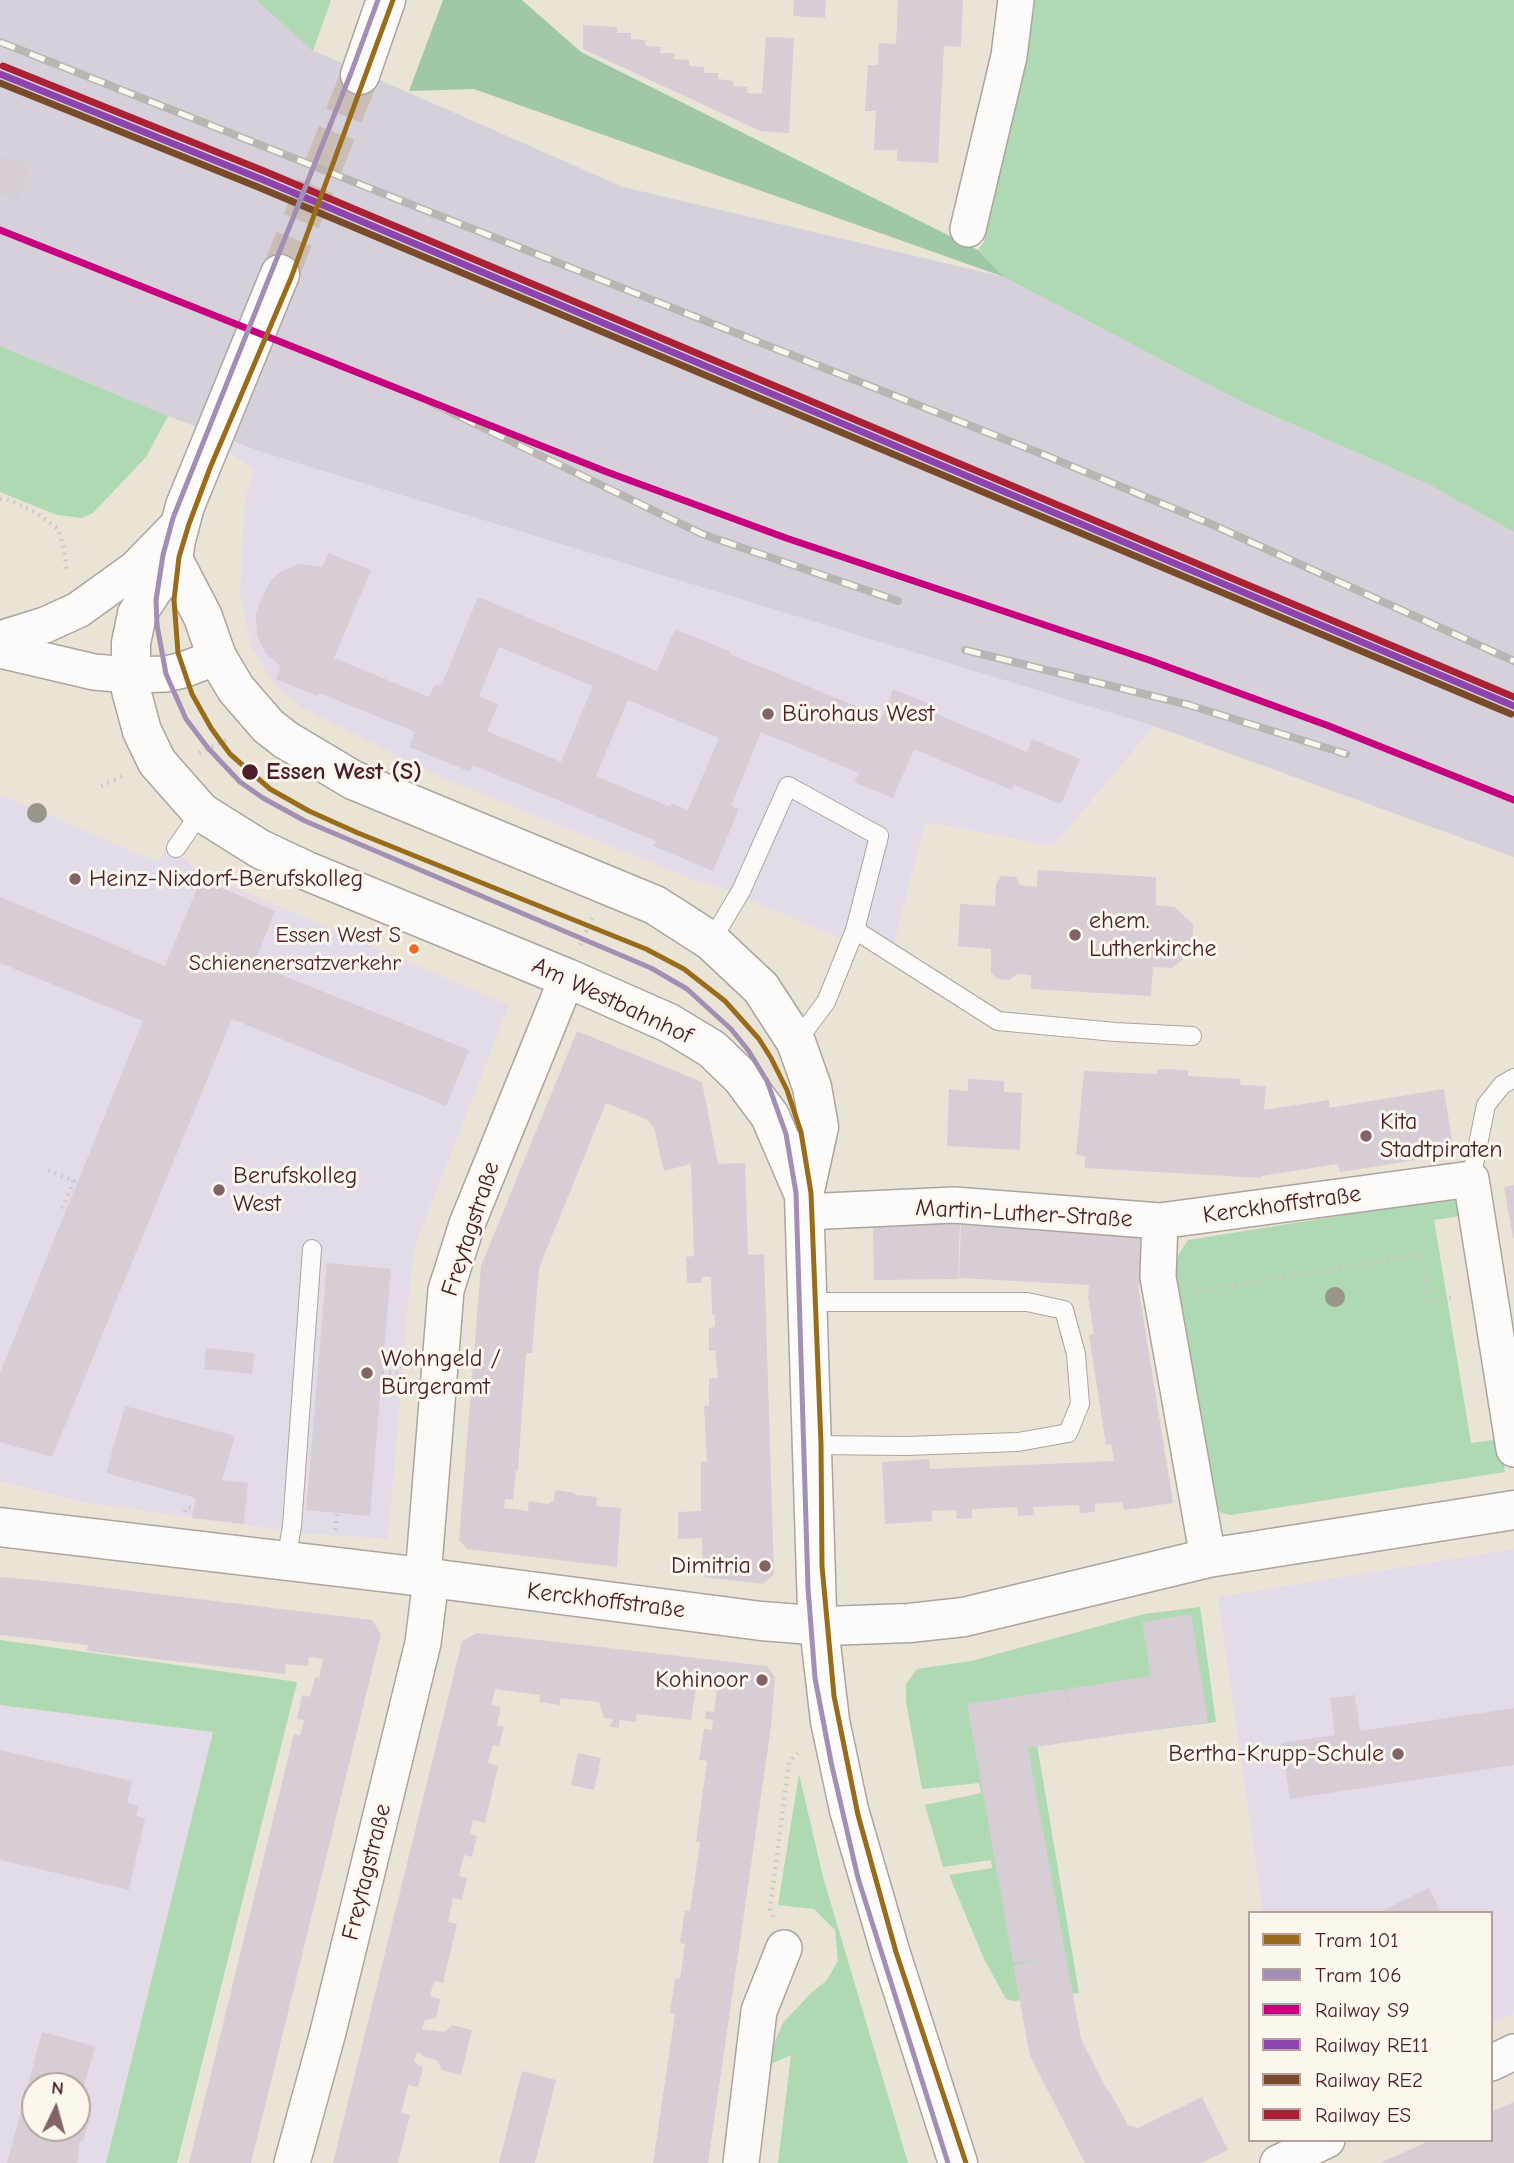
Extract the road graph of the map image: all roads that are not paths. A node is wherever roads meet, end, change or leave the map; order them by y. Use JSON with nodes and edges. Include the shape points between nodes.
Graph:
{"nodes":[{"id":1,"x":386,"y":0,"type":"edge"},
{"id":2,"x":1016,"y":0,"type":"edge"},
{"id":3,"x":364,"y":64,"type":"tunnel mouth"},
{"id":4,"x":968,"y":229,"type":"dead end"},
{"id":5,"x":280,"y":274,"type":"tunnel mouth"},
{"id":6,"x":180,"y":523,"type":"junction"},
{"id":7,"x":173,"y":559,"type":"junction"},
{"id":8,"x":0,"y":639,"type":"edge"},
{"id":9,"x":0,"y":650,"type":"edge"},
{"id":10,"x":217,"y":657,"type":"junction"},
{"id":11,"x":130,"y":675,"type":"junction"},
{"id":12,"x":201,"y":812,"type":"junction"},
{"id":13,"x":176,"y":848,"type":"dead end"},
{"id":14,"x":855,"y":930,"type":"junction"},
{"id":15,"x":711,"y":941,"type":"junction"},
{"id":16,"x":573,"y":962,"type":"junction"},
{"id":17,"x":1192,"y":1035,"type":"dead end"},
{"id":18,"x":796,"y":1042,"type":"junction"},
{"id":19,"x":1514,"y":1078,"type":"edge"},
{"id":20,"x":1471,"y":1179,"type":"junction"},
{"id":21,"x":804,"y":1203,"type":"junction"},
{"id":22,"x":1160,"y":1221,"type":"junction"},
{"id":23,"x":312,"y":1249,"type":"dead end"},
{"id":24,"x":807,"y":1302,"type":"junction"},
{"id":25,"x":812,"y":1445,"type":"junction"},
{"id":26,"x":1514,"y":1449,"type":"edge"},
{"id":27,"x":1514,"y":1510,"type":"edge"},
{"id":28,"x":0,"y":1527,"type":"edge"},
{"id":29,"x":1208,"y":1558,"type":"junction"},
{"id":30,"x":286,"y":1560,"type":"junction"},
{"id":31,"x":427,"y":1578,"type":"junction"},
{"id":32,"x":818,"y":1626,"type":"junction"},
{"id":33,"x":784,"y":1948,"type":"road end"},
{"id":34,"x":1514,"y":2052,"type":"edge"},
{"id":35,"x":1493,"y":2062,"type":"edge"},
{"id":36,"x":1323,"y":2142,"type":"edge"},
{"id":37,"x":292,"y":2163,"type":"edge"},
{"id":38,"x":741,"y":2163,"type":"edge"},
{"id":39,"x":958,"y":2163,"type":"edge"},
{"id":40,"x":1278,"y":2163,"type":"edge"}],
"edges":[{"from":1,"to":3,"type":"main road"},
{"from":2,"to":4,"type":"street","via":[[1009,55]]},
{"from":5,"to":6,"type":"main road"},
{"from":6,"to":7,"type":"main road"},
{"from":6,"to":8,"type":"street","via":[[135,569],[78,610]]},
{"from":7,"to":10,"type":"main road","via":[[203,617]]},
{"from":7,"to":11,"type":"main road","name":"Am Westbahnhof","via":[[137,614]]},
{"from":9,"to":11,"type":"street","via":[[94,672]]},
{"from":10,"to":11,"type":"street","via":[[166,674]]},
{"from":10,"to":15,"type":"main road","via":[[236,689],[268,726],[353,780],[638,896]]},
{"from":11,"to":12,"type":"main road","name":"Am Westbahnhof","via":[[139,721],[157,762]]},
{"from":12,"to":13,"type":"lane"},
{"from":12,"to":16,"type":"main road","name":"Am Westbahnhof","via":[[307,872]]},
{"from":14,"to":15,"type":"lane","via":[[879,836],[788,786],[741,891]]},
{"from":14,"to":17,"type":"lane","via":[[998,1021]]},
{"from":14,"to":18,"type":"lane","via":[[826,1002]]},
{"from":15,"to":18,"type":"main road","via":[[761,988]]},
{"from":16,"to":21,"type":"main road","name":"Am Westbahnhof","via":[[728,1063],[769,1116]]},
{"from":16,"to":31,"type":"street","name":"Freytagstraße","via":[[467,1224],[446,1290]]},
{"from":18,"to":21,"type":"main road","via":[[812,1087],[819,1128]]},
{"from":19,"to":20,"type":"lane","via":[[1486,1105]]},
{"from":20,"to":22,"type":"street","name":"Kerckhoffstraße"},
{"from":20,"to":26,"type":"street"},
{"from":21,"to":22,"type":"street","name":"Martin-Luther-Straße","via":[[954,1205]]},
{"from":21,"to":24,"type":"main road"},
{"from":22,"to":29,"type":"street","via":[[1158,1278]]},
{"from":23,"to":30,"type":"lane"},
{"from":24,"to":25,"type":"main road"},
{"from":24,"to":25,"type":"lane","via":[[1027,1302],[1063,1310],[1076,1354],[1080,1404],[1068,1433],[1018,1442]]},
{"from":25,"to":32,"type":"main road"},
{"from":27,"to":29,"type":"main road","name":"Kerckhoffstraße"},
{"from":28,"to":30,"type":"main road","name":"Kerckhoffstraße"},
{"from":29,"to":32,"type":"main road","name":"Kerckhoffstraße","via":[[964,1617]]},
{"from":30,"to":31,"type":"main road","name":"Kerckhoffstraße"},
{"from":31,"to":32,"type":"main road","name":"Kerckhoffstraße"},
{"from":31,"to":37,"type":"street","name":"Freytagstraße","via":[[419,1657]]},
{"from":32,"to":39,"type":"main road","via":[[830,1721],[849,1810]]},
{"from":33,"to":38,"type":"street","via":[[759,2011]]},
{"from":34,"to":35,"type":"street"},
{"from":36,"to":40,"type":"street"}]}
